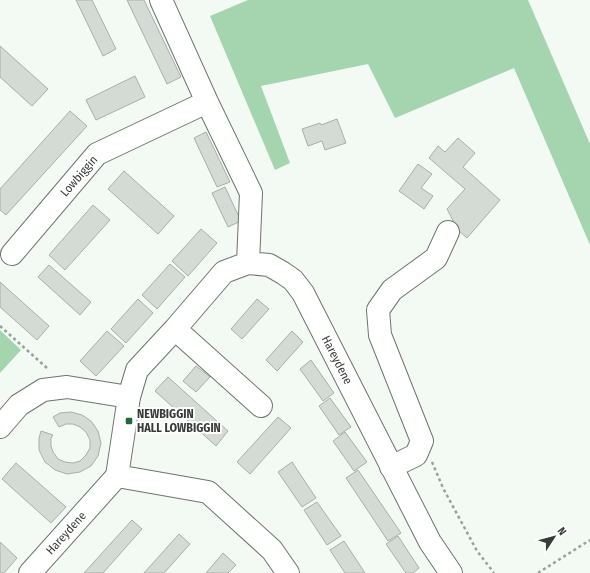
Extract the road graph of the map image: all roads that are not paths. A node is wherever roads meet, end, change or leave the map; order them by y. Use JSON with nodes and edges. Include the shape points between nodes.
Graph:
{"nodes":[{"id":1,"x":161,"y":0,"type":"edge"},
{"id":2,"x":207,"y":102,"type":"junction"},
{"id":3,"x":448,"y":232,"type":"dead end"},
{"id":4,"x":12,"y":254,"type":"dead end"},
{"id":5,"x":248,"y":263,"type":"junction"},
{"id":6,"x":175,"y":329,"type":"junction"},
{"id":7,"x":129,"y":397,"type":"junction"},
{"id":8,"x":261,"y":406,"type":"dead end"},
{"id":9,"x":0,"y":426,"type":"edge"},
{"id":10,"x":391,"y":467,"type":"junction"},
{"id":11,"x":117,"y":476,"type":"junction"},
{"id":12,"x":30,"y":573,"type":"edge"},
{"id":13,"x":288,"y":573,"type":"edge"},
{"id":14,"x":451,"y":573,"type":"edge"}],
"edges":[{"from":1,"to":2,"type":"street"},
{"from":2,"to":4,"type":"street","name":"Lowbiggin","via":[[98,154]]},
{"from":2,"to":5,"type":"street","via":[[251,193]]},
{"from":3,"to":10,"type":"street","via":[[436,258],[392,290],[378,310],[380,335],[422,441],[416,455]]},
{"from":5,"to":6,"type":"street","name":"Hareydene","via":[[224,272]]},
{"from":5,"to":10,"type":"street","name":"Hareydene","via":[[269,265],[293,280],[303,293]]},
{"from":6,"to":7,"type":"street","name":"Hareydene","via":[[138,370]]},
{"from":6,"to":8,"type":"street"},
{"from":7,"to":9,"type":"street","via":[[67,386],[43,390],[19,405]]},
{"from":7,"to":11,"type":"street","name":"Hareydene"},
{"from":10,"to":14,"type":"street","name":"Hareydene","via":[[430,542]]},
{"from":11,"to":12,"type":"street","name":"Hareydene"},
{"from":11,"to":13,"type":"street","via":[[208,492],[272,550]]}]}
